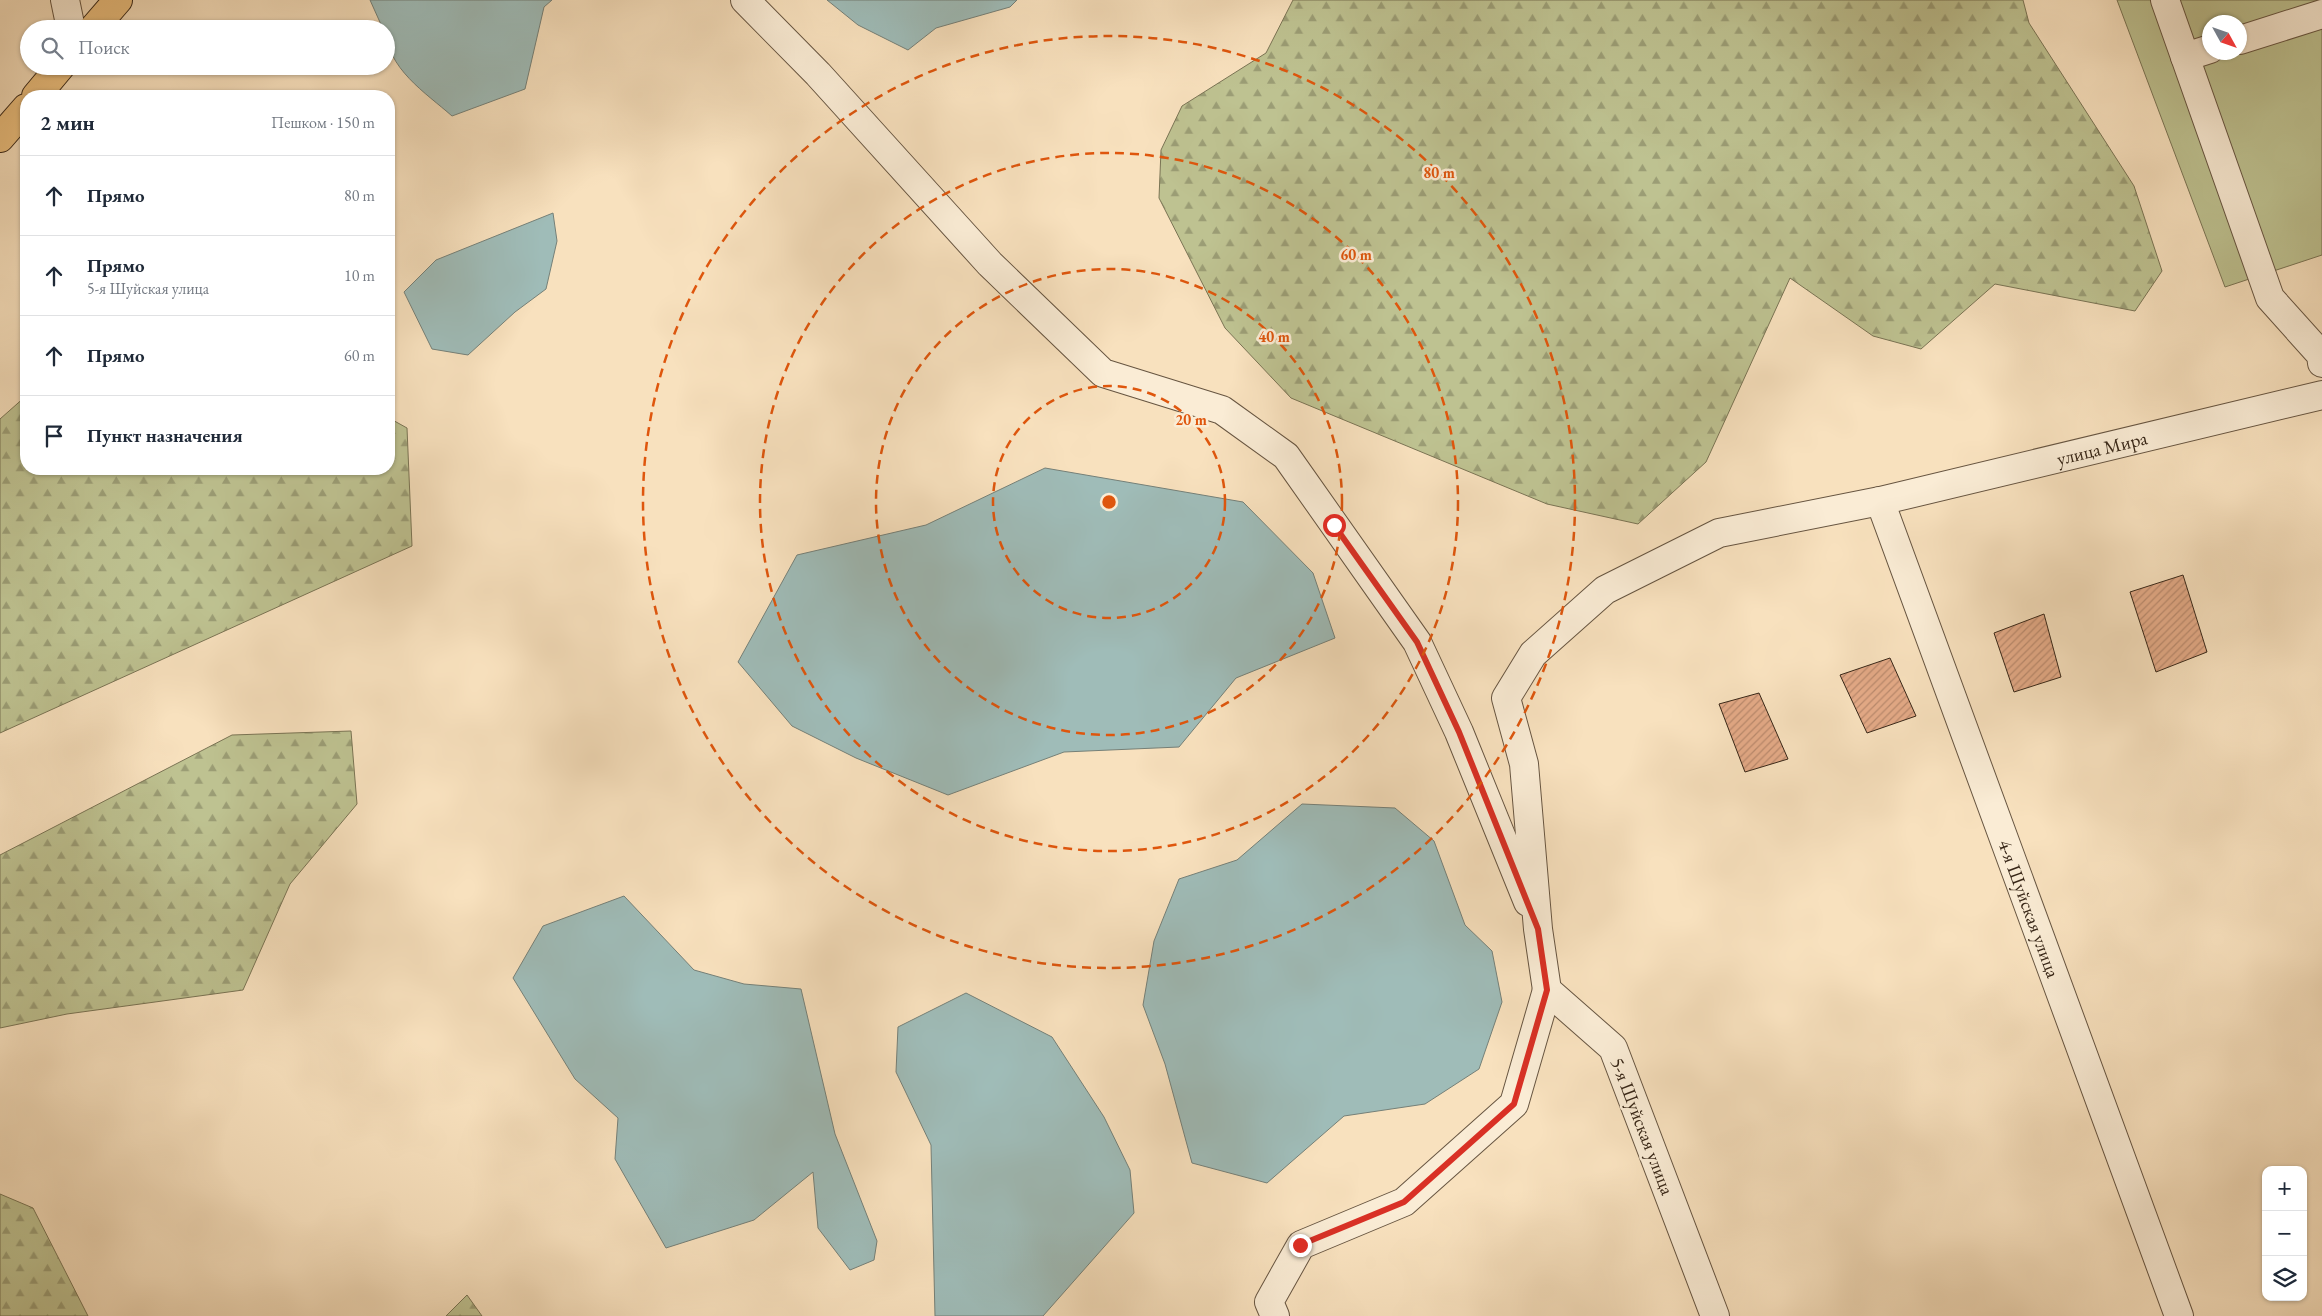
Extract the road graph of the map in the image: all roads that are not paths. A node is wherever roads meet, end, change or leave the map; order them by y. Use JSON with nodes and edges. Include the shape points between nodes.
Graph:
{"nodes":[{"id":1,"x":65,"y":0,"type":"edge"},
{"id":2,"x":118,"y":0,"type":"edge"},
{"id":3,"x":745,"y":0,"type":"edge"},
{"id":4,"x":2165,"y":0,"type":"edge"},
{"id":5,"x":2322,"y":14,"type":"edge"},
{"id":6,"x":70,"y":20,"type":"edge"},
{"id":7,"x":101,"y":20,"type":"edge"},
{"id":8,"x":2247,"y":38,"type":"edge"},
{"id":9,"x":2197,"y":53,"type":"edge"},
{"id":10,"x":54,"y":75,"type":"edge"},
{"id":11,"x":41,"y":90,"type":"edge"},
{"id":12,"x":20,"y":115,"type":"edge"},
{"id":13,"x":0,"y":138,"type":"edge"},
{"id":14,"x":2322,"y":363,"type":"edge"},
{"id":15,"x":2322,"y":394,"type":"edge"},
{"id":16,"x":1880,"y":501,"type":"junction"},
{"id":17,"x":1538,"y":929,"type":"junction"},
{"id":18,"x":1547,"y":990,"type":"junction"},
{"id":19,"x":1272,"y":1309,"type":"edge"},
{"id":20,"x":1715,"y":1316,"type":"edge"},
{"id":21,"x":2179,"y":1316,"type":"edge"}],
"edges":[{"from":1,"to":6,"type":"street"},
{"from":2,"to":7,"type":"main road"},
{"from":3,"to":17,"type":"street","via":[[818,74],[990,264],[1103,372],[1222,410],[1286,456],[1417,642],[1459,732]]},
{"from":4,"to":9,"type":"street"},
{"from":5,"to":8,"type":"street"},
{"from":9,"to":14,"type":"street","via":[[2270,298],[2320,355]]},
{"from":10,"to":11,"type":"main road"},
{"from":12,"to":13,"type":"main road"},
{"from":15,"to":16,"type":"street","name":"улица Мира"},
{"from":16,"to":17,"type":"street","name":"улица Мира","via":[[1719,533],[1605,590],[1533,654],[1506,698],[1524,764]]},
{"from":16,"to":21,"type":"street","name":"4-я Шуйская улица"},
{"from":17,"to":18,"type":"street"},
{"from":18,"to":19,"type":"street","via":[[1514,1104],[1404,1202],[1300,1245]]},
{"from":18,"to":20,"type":"street","name":"5-я Шуйская улица","via":[[1613,1048]]}]}
